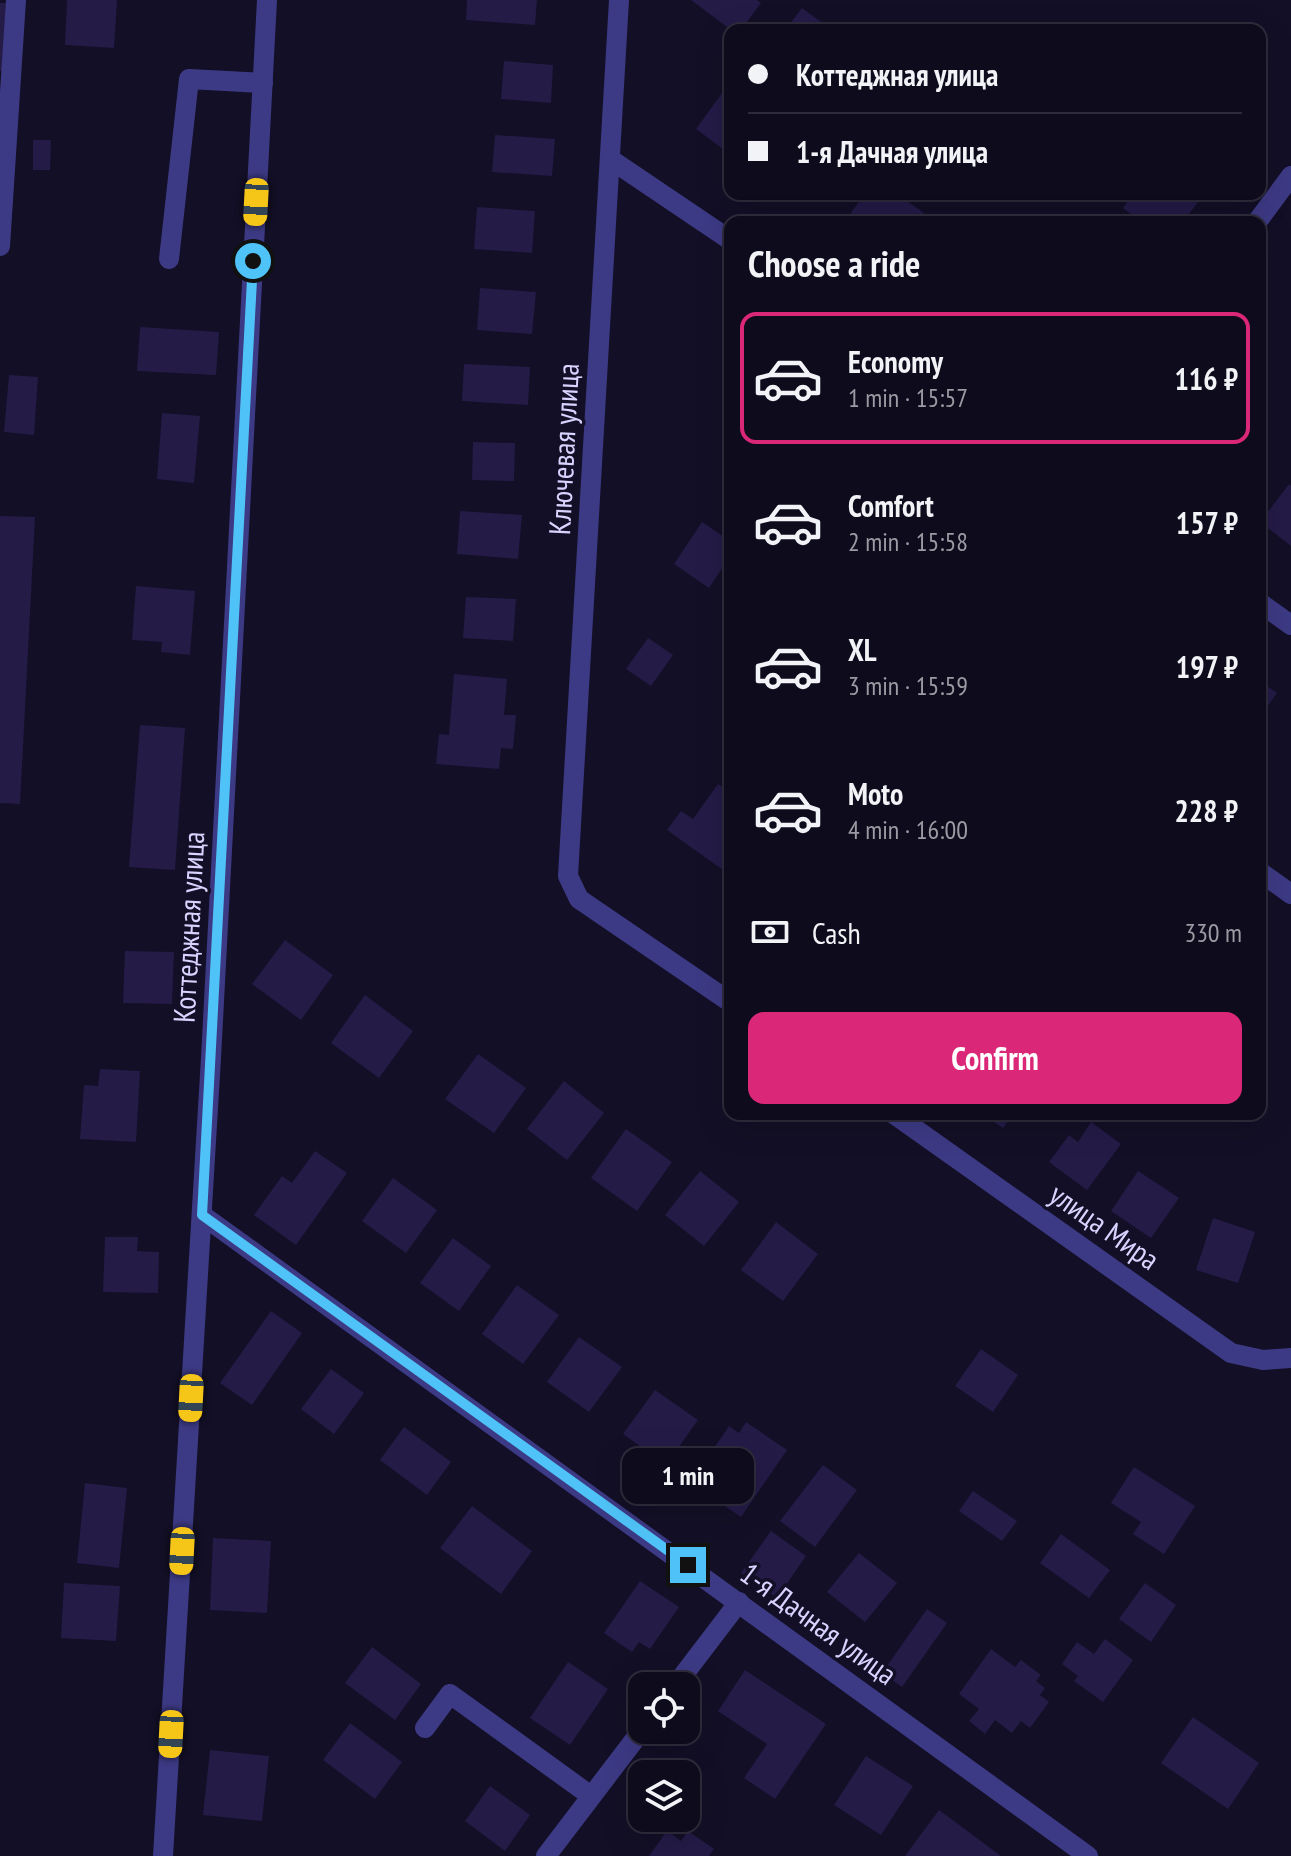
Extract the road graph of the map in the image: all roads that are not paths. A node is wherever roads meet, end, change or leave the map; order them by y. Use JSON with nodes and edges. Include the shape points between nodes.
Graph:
{"nodes":[{"id":1,"x":16,"y":0,"type":"edge"},
{"id":2,"x":267,"y":0,"type":"edge"},
{"id":3,"x":619,"y":0,"type":"edge"},
{"id":4,"x":263,"y":83,"type":"junction"},
{"id":5,"x":610,"y":159,"type":"junction"},
{"id":6,"x":1291,"y":176,"type":"edge"},
{"id":7,"x":1261,"y":216,"type":"edge"},
{"id":8,"x":724,"y":236,"type":"edge"},
{"id":9,"x":0,"y":246,"type":"edge"},
{"id":10,"x":169,"y":259,"type":"dead end"},
{"id":11,"x":1266,"y":607,"type":"edge"},
{"id":12,"x":1291,"y":625,"type":"edge"},
{"id":13,"x":1266,"y":876,"type":"edge"},
{"id":14,"x":1291,"y":894,"type":"edge"},
{"id":15,"x":724,"y":991,"type":"edge"},
{"id":16,"x":902,"y":1120,"type":"edge"},
{"id":17,"x":202,"y":1215,"type":"junction"},
{"id":18,"x":1291,"y":1358,"type":"edge"},
{"id":19,"x":739,"y":1602,"type":"junction"},
{"id":20,"x":686,"y":1672,"type":"edge"},
{"id":21,"x":425,"y":1728,"type":"dead end"},
{"id":22,"x":631,"y":1744,"type":"edge"},
{"id":23,"x":591,"y":1796,"type":"junction"},
{"id":24,"x":163,"y":1856,"type":"edge"},
{"id":25,"x":546,"y":1856,"type":"edge"},
{"id":26,"x":1088,"y":1856,"type":"edge"}],
"edges":[{"from":1,"to":9,"type":"street"},
{"from":2,"to":4,"type":"street","name":"Коттеджная улица"},
{"from":3,"to":5,"type":"street","name":"Ключевая улица"},
{"from":4,"to":10,"type":"street","via":[[189,79]]},
{"from":4,"to":17,"type":"street","name":"Коттеджная улица"},
{"from":5,"to":8,"type":"street"},
{"from":5,"to":15,"type":"street","name":"Ключевая улица","via":[[568,876],[579,899]]},
{"from":6,"to":7,"type":"street"},
{"from":11,"to":12,"type":"street"},
{"from":13,"to":14,"type":"street"},
{"from":16,"to":18,"type":"street","name":"улица Мира","via":[[1231,1353],[1263,1360]]},
{"from":17,"to":19,"type":"street","name":"1-я Дачная улица"},
{"from":17,"to":24,"type":"street","name":"Коттеджная улица"},
{"from":19,"to":20,"type":"street"},
{"from":19,"to":26,"type":"street","name":"1-я Дачная улица"},
{"from":21,"to":23,"type":"street","via":[[450,1694]]},
{"from":22,"to":23,"type":"street"},
{"from":23,"to":25,"type":"street"}]}
